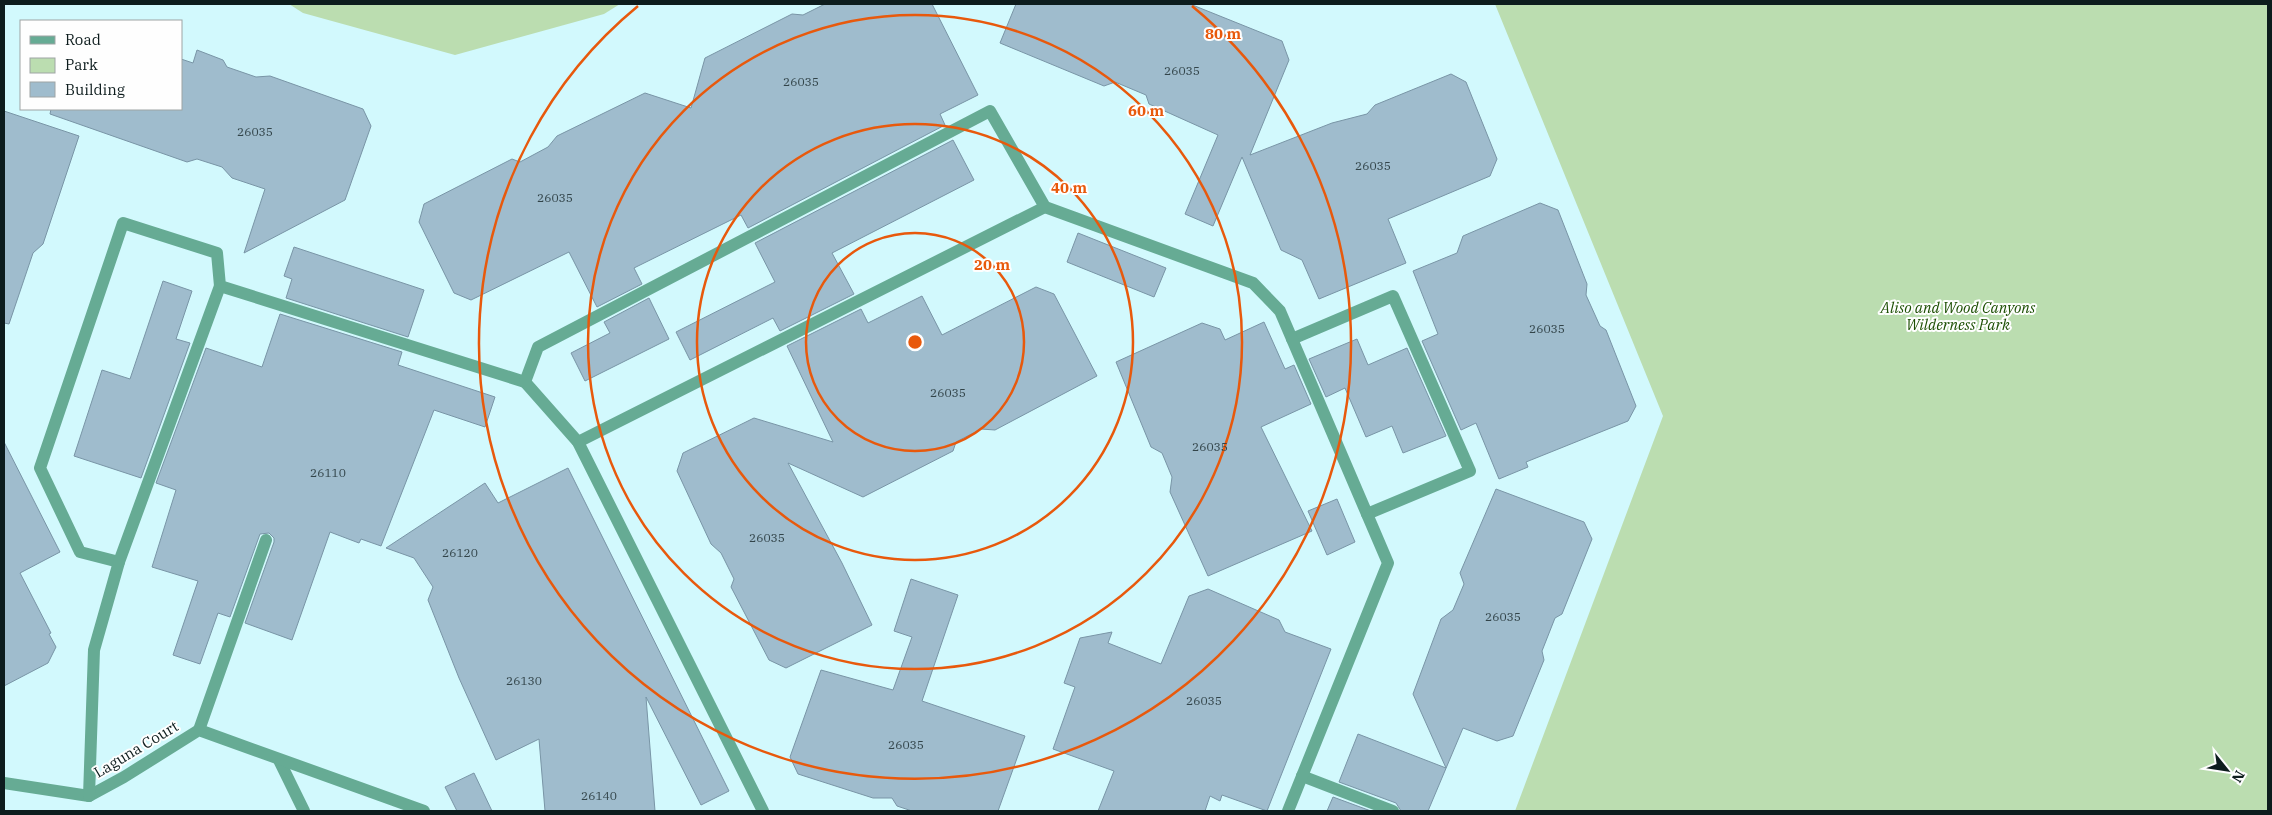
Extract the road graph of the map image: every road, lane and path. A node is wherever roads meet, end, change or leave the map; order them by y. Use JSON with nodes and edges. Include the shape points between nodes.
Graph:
{"nodes":[{"id":1,"x":1045,"y":206,"type":"junction"},
{"id":2,"x":220,"y":286,"type":"junction"},
{"id":3,"x":1292,"y":339,"type":"junction"},
{"id":4,"x":525,"y":382,"type":"junction"},
{"id":5,"x":578,"y":442,"type":"junction"},
{"id":6,"x":1367,"y":514,"type":"junction"},
{"id":7,"x":266,"y":540,"type":"dead end"},
{"id":8,"x":119,"y":562,"type":"junction"},
{"id":9,"x":199,"y":730,"type":"junction"},
{"id":10,"x":279,"y":760,"type":"junction"},
{"id":11,"x":1302,"y":776,"type":"junction"},
{"id":12,"x":4,"y":783,"type":"edge"},
{"id":13,"x":89,"y":796,"type":"junction"},
{"id":14,"x":304,"y":811,"type":"edge"},
{"id":15,"x":424,"y":811,"type":"edge"},
{"id":16,"x":763,"y":811,"type":"edge"},
{"id":17,"x":1288,"y":811,"type":"edge"},
{"id":18,"x":1393,"y":811,"type":"edge"}],
"edges":[{"from":1,"to":3,"type":"street","via":[[1254,284],[1280,311]]},
{"from":1,"to":4,"type":"street","via":[[990,111],[538,347]]},
{"from":1,"to":5,"type":"street"},
{"from":2,"to":4,"type":"street"},
{"from":2,"to":8,"type":"street"},
{"from":2,"to":8,"type":"street","via":[[217,253],[123,223],[40,468],[80,552]]},
{"from":3,"to":6,"type":"street"},
{"from":3,"to":6,"type":"street","via":[[1393,296],[1470,471]]},
{"from":4,"to":5,"type":"street"},
{"from":5,"to":16,"type":"street"},
{"from":6,"to":11,"type":"street","via":[[1388,562]]},
{"from":7,"to":9,"type":"street"},
{"from":8,"to":13,"type":"street","via":[[94,650]]},
{"from":9,"to":10,"type":"street","name":"Laguna Court"},
{"from":9,"to":13,"type":"street","name":"Laguna Court"},
{"from":10,"to":14,"type":"street"},
{"from":10,"to":15,"type":"street","name":"Laguna Court"},
{"from":11,"to":17,"type":"street"},
{"from":11,"to":18,"type":"street"},
{"from":12,"to":13,"type":"street","name":"Laguna Court"}]}
